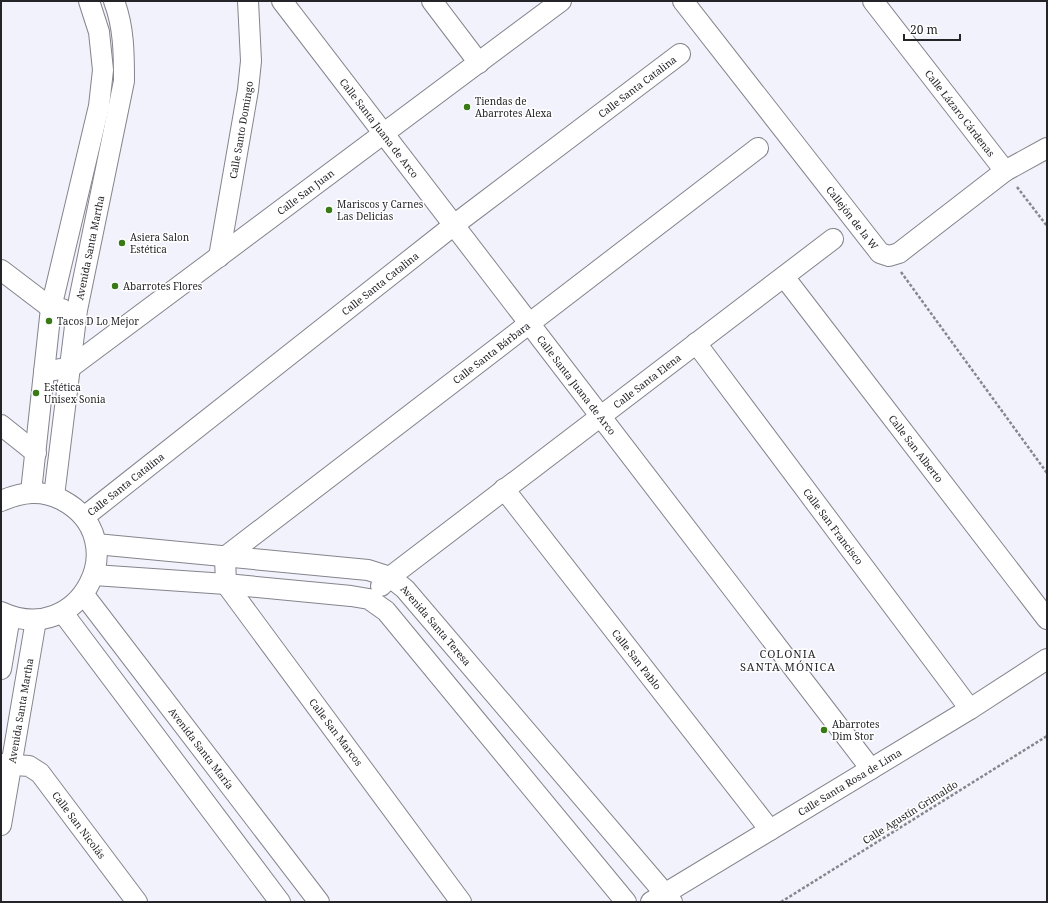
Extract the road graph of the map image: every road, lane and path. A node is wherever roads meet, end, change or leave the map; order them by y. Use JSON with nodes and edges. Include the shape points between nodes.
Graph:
{"nodes":[{"id":1,"x":89,"y":1,"type":"edge"},
{"id":2,"x":114,"y":1,"type":"edge"},
{"id":3,"x":248,"y":1,"type":"edge"},
{"id":4,"x":282,"y":1,"type":"edge"},
{"id":5,"x":432,"y":1,"type":"edge"},
{"id":6,"x":561,"y":1,"type":"edge"},
{"id":7,"x":683,"y":1,"type":"edge"},
{"id":8,"x":873,"y":1,"type":"edge"},
{"id":9,"x":680,"y":54,"type":"dead end"},
{"id":10,"x":478,"y":63,"type":"junction"},
{"id":11,"x":384,"y":134,"type":"junction"},
{"id":12,"x":758,"y":148,"type":"dead end"},
{"id":13,"x":1047,"y":148,"type":"edge"},
{"id":14,"x":1005,"y":171,"type":"junction"},
{"id":15,"x":454,"y":225,"type":"junction"},
{"id":16,"x":1047,"y":226,"type":"edge"},
{"id":17,"x":833,"y":239,"type":"dead end"},
{"id":18,"x":889,"y":256,"type":"junction"},
{"id":19,"x":219,"y":257,"type":"junction"},
{"id":20,"x":1,"y":270,"type":"edge"},
{"id":21,"x":785,"y":278,"type":"junction"},
{"id":22,"x":51,"y":308,"type":"junction"},
{"id":23,"x":77,"y":310,"type":"junction"},
{"id":24,"x":530,"y":323,"type":"junction"},
{"id":25,"x":696,"y":343,"type":"junction"},
{"id":26,"x":71,"y":367,"type":"junction"},
{"id":27,"x":44,"y":372,"type":"junction"},
{"id":28,"x":600,"y":416,"type":"junction"},
{"id":29,"x":1,"y":425,"type":"edge"},
{"id":30,"x":36,"y":453,"type":"junction"},
{"id":31,"x":1047,"y":473,"type":"edge"},
{"id":32,"x":504,"y":489,"type":"junction"},
{"id":33,"x":31,"y":492,"type":"junction"},
{"id":34,"x":54,"y":496,"type":"junction"},
{"id":35,"x":1,"y":501,"type":"edge"},
{"id":36,"x":84,"y":517,"type":"junction"},
{"id":37,"x":96,"y":544,"type":"junction"},
{"id":38,"x":225,"y":557,"type":"junction"},
{"id":39,"x":94,"y":575,"type":"junction"},
{"id":40,"x":390,"y":577,"type":"junction"},
{"id":41,"x":226,"y":584,"type":"junction"},
{"id":42,"x":84,"y":595,"type":"junction"},
{"id":43,"x":369,"y":599,"type":"junction"},
{"id":44,"x":63,"y":613,"type":"junction"},
{"id":45,"x":6,"y":614,"type":"edge"},
{"id":46,"x":1047,"y":619,"type":"edge"},
{"id":47,"x":36,"y":620,"type":"junction"},
{"id":48,"x":1047,"y":659,"type":"edge"},
{"id":49,"x":1,"y":669,"type":"edge"},
{"id":50,"x":970,"y":708,"type":"junction"},
{"id":51,"x":528,"y":733,"type":"junction"},
{"id":52,"x":1047,"y":736,"type":"edge"},
{"id":53,"x":504,"y":754,"type":"junction"},
{"id":54,"x":6,"y":764,"type":"edge"},
{"id":55,"x":871,"y":769,"type":"junction"},
{"id":56,"x":1,"y":825,"type":"edge"},
{"id":57,"x":770,"y":830,"type":"junction"},
{"id":58,"x":663,"y":899,"type":"edge"},
{"id":59,"x":137,"y":902,"type":"edge"},
{"id":60,"x":280,"y":902,"type":"edge"},
{"id":61,"x":319,"y":902,"type":"edge"},
{"id":62,"x":461,"y":902,"type":"edge"},
{"id":63,"x":626,"y":902,"type":"edge"},
{"id":64,"x":781,"y":902,"type":"edge"}],
"edges":[{"from":1,"to":22,"type":"street","via":[[99,32],[102,84]]},
{"from":2,"to":23,"type":"street","name":"Avenida Santa Martha","via":[[124,45],[124,81]]},
{"from":3,"to":19,"type":"street","name":"Calle Santo Domingo","via":[[251,61],[248,90]]},
{"from":4,"to":11,"type":"street","name":"Calle Santa Juana de Arco"},
{"from":5,"to":10,"type":"street"},
{"from":6,"to":10,"type":"street","name":"Calle San Juan"},
{"from":7,"to":18,"type":"street","name":"Callejón de la W","via":[[880,253]]},
{"from":8,"to":14,"type":"street","name":"Calle Lázaro Cárdenas"},
{"from":9,"to":15,"type":"street","name":"Calle Santa Catalina"},
{"from":10,"to":11,"type":"street","name":"Calle San Juan"},
{"from":11,"to":15,"type":"street","name":"Calle Santa Juana de Arco"},
{"from":11,"to":19,"type":"street","name":"Calle San Juan"},
{"from":12,"to":24,"type":"street","name":"Calle Santa Bárbara"},
{"from":13,"to":14,"type":"street"},
{"from":14,"to":16,"type":"path"},
{"from":14,"to":18,"type":"street","via":[[899,253]]},
{"from":15,"to":24,"type":"street","name":"Calle Santa Juana de Arco"},
{"from":15,"to":36,"type":"street","name":"Calle Santa Catalina"},
{"from":17,"to":21,"type":"street","name":"Calle Santa Elena"},
{"from":18,"to":31,"type":"path","name":"Callejón de la W"},
{"from":19,"to":26,"type":"street","name":"Calle San Juan"},
{"from":20,"to":22,"type":"street"},
{"from":21,"to":25,"type":"street","name":"Calle Santa Elena"},
{"from":21,"to":46,"type":"street","name":"Calle San Alberto"},
{"from":22,"to":23,"type":"street"},
{"from":22,"to":27,"type":"street"},
{"from":23,"to":26,"type":"street","name":"Avenida Santa Martha"},
{"from":24,"to":28,"type":"street","name":"Calle Santa Juana de Arco"},
{"from":24,"to":38,"type":"street","name":"Calle Santa Bárbara"},
{"from":25,"to":28,"type":"street","name":"Calle Santa Elena"},
{"from":25,"to":50,"type":"street","name":"Calle San Francisco"},
{"from":26,"to":27,"type":"street","name":"Calle San Juan"},
{"from":26,"to":34,"type":"street","name":"Avenida Santa Martha"},
{"from":27,"to":30,"type":"street"},
{"from":28,"to":32,"type":"street","name":"Calle Santa Elena"},
{"from":28,"to":55,"type":"street","name":"Calle Santa Juana de Arco"},
{"from":29,"to":30,"type":"street"},
{"from":30,"to":33,"type":"street"},
{"from":32,"to":40,"type":"street","name":"Calle Santa Elena"},
{"from":32,"to":57,"type":"street","name":"Calle San Pablo"},
{"from":33,"to":34,"type":"street"},
{"from":33,"to":35,"type":"street","via":[[14,495]]},
{"from":34,"to":36,"type":"street"},
{"from":36,"to":37,"type":"street","via":[[92,530]]},
{"from":37,"to":38,"type":"street","name":"Avenida Santa Teresa"},
{"from":37,"to":39,"type":"street","via":[[97,560]]},
{"from":38,"to":40,"type":"street","name":"Avenida Santa Teresa","via":[[368,570]]},
{"from":38,"to":41,"type":"street"},
{"from":39,"to":41,"type":"street"},
{"from":39,"to":42,"type":"street"},
{"from":40,"to":43,"type":"street","name":"Calle Santa Elena"},
{"from":40,"to":51,"type":"street","name":"Avenida Santa Teresa","via":[[405,589]]},
{"from":41,"to":43,"type":"street"},
{"from":41,"to":62,"type":"street","name":"Calle San Marcos"},
{"from":42,"to":44,"type":"street"},
{"from":42,"to":61,"type":"street","name":"Avenida Santa María"},
{"from":43,"to":53,"type":"street","via":[[386,611]]},
{"from":44,"to":47,"type":"street"},
{"from":44,"to":60,"type":"street"},
{"from":45,"to":47,"type":"street","via":[[23,620]]},
{"from":45,"to":49,"type":"street"},
{"from":47,"to":54,"type":"street","name":"Avenida Santa Martha"},
{"from":48,"to":50,"type":"street","name":"Calle Santa Rosa de Lima"},
{"from":50,"to":55,"type":"street","name":"Calle Santa Rosa de Lima"},
{"from":51,"to":53,"type":"street"},
{"from":51,"to":58,"type":"street","name":"Avenida Santa Teresa"},
{"from":52,"to":64,"type":"path","name":"Calle Agustín Grimaldo"},
{"from":53,"to":63,"type":"street"},
{"from":54,"to":56,"type":"street","name":"Avenida Santa Martha"},
{"from":54,"to":59,"type":"street","name":"Calle San Nicolás","via":[[29,766],[40,773]]},
{"from":55,"to":57,"type":"street","name":"Calle Santa Rosa de Lima"},
{"from":57,"to":58,"type":"street","name":"Calle Santa Rosa de Lima"}]}
